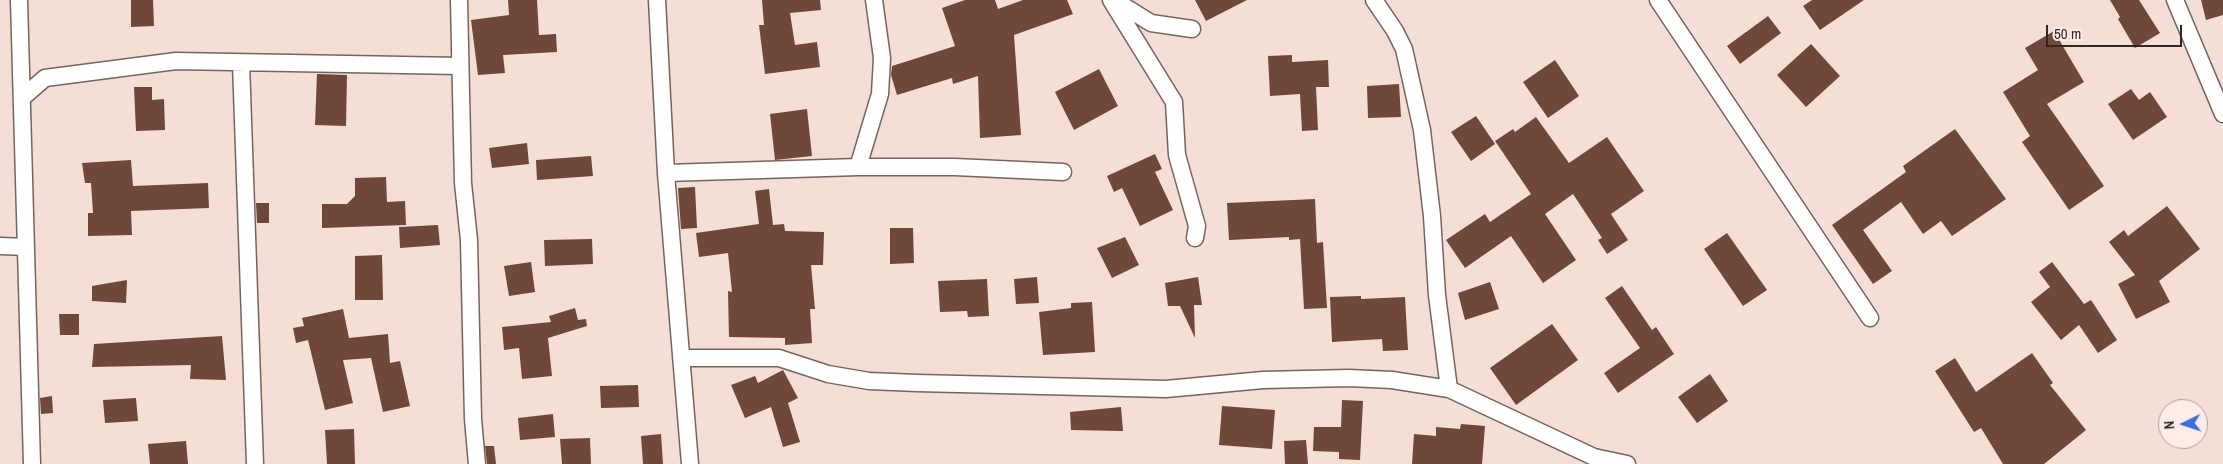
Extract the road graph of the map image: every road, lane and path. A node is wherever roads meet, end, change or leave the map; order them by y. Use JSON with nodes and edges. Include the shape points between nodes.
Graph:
{"nodes":[{"id":1,"x":19,"y":0,"type":"edge"},
{"id":2,"x":458,"y":0,"type":"edge"},
{"id":3,"x":657,"y":0,"type":"edge"},
{"id":4,"x":874,"y":0,"type":"edge"},
{"id":5,"x":1112,"y":0,"type":"edge"},
{"id":6,"x":1374,"y":0,"type":"edge"},
{"id":7,"x":1658,"y":0,"type":"edge"},
{"id":8,"x":2175,"y":0,"type":"edge"},
{"id":9,"x":1192,"y":29,"type":"dead end"},
{"id":10,"x":241,"y":63,"type":"junction"},
{"id":11,"x":460,"y":66,"type":"junction"},
{"id":12,"x":22,"y":98,"type":"junction"},
{"id":13,"x":2223,"y":114,"type":"edge"},
{"id":14,"x":858,"y":167,"type":"junction"},
{"id":15,"x":1063,"y":172,"type":"dead end"},
{"id":16,"x":666,"y":173,"type":"junction"},
{"id":17,"x":1194,"y":238,"type":"dead end"},
{"id":18,"x":0,"y":246,"type":"edge"},
{"id":19,"x":26,"y":247,"type":"junction"},
{"id":20,"x":1870,"y":318,"type":"dead end"},
{"id":21,"x":681,"y":358,"type":"junction"},
{"id":22,"x":1449,"y":389,"type":"junction"},
{"id":23,"x":1589,"y":460,"type":"edge"},
{"id":24,"x":32,"y":464,"type":"edge"},
{"id":25,"x":255,"y":464,"type":"edge"},
{"id":26,"x":476,"y":464,"type":"edge"},
{"id":27,"x":690,"y":464,"type":"edge"},
{"id":28,"x":1627,"y":464,"type":"edge"}],
"edges":[{"from":1,"to":12,"type":"street"},
{"from":2,"to":11,"type":"street"},
{"from":3,"to":16,"type":"street"},
{"from":4,"to":14,"type":"street","via":[[882,58],[880,94]]},
{"from":5,"to":9,"type":"street","via":[[1151,24]]},
{"from":5,"to":17,"type":"street","via":[[1174,102],[1177,155],[1197,226]]},
{"from":6,"to":22,"type":"street","via":[[1404,49],[1422,130]]},
{"from":7,"to":20,"type":"street"},
{"from":8,"to":13,"type":"street"},
{"from":10,"to":11,"type":"street"},
{"from":10,"to":12,"type":"street","via":[[176,61],[45,78]]},
{"from":10,"to":25,"type":"street"},
{"from":11,"to":26,"type":"street"},
{"from":12,"to":19,"type":"street"},
{"from":14,"to":15,"type":"street"},
{"from":14,"to":16,"type":"street"},
{"from":16,"to":21,"type":"street"},
{"from":18,"to":19,"type":"street"},
{"from":19,"to":24,"type":"street"},
{"from":21,"to":22,"type":"street","via":[[779,358],[828,374],[907,383],[1166,389],[1264,380],[1349,378],[1392,380]]},
{"from":21,"to":27,"type":"street"},
{"from":22,"to":23,"type":"street"},
{"from":23,"to":28,"type":"street"}]}
